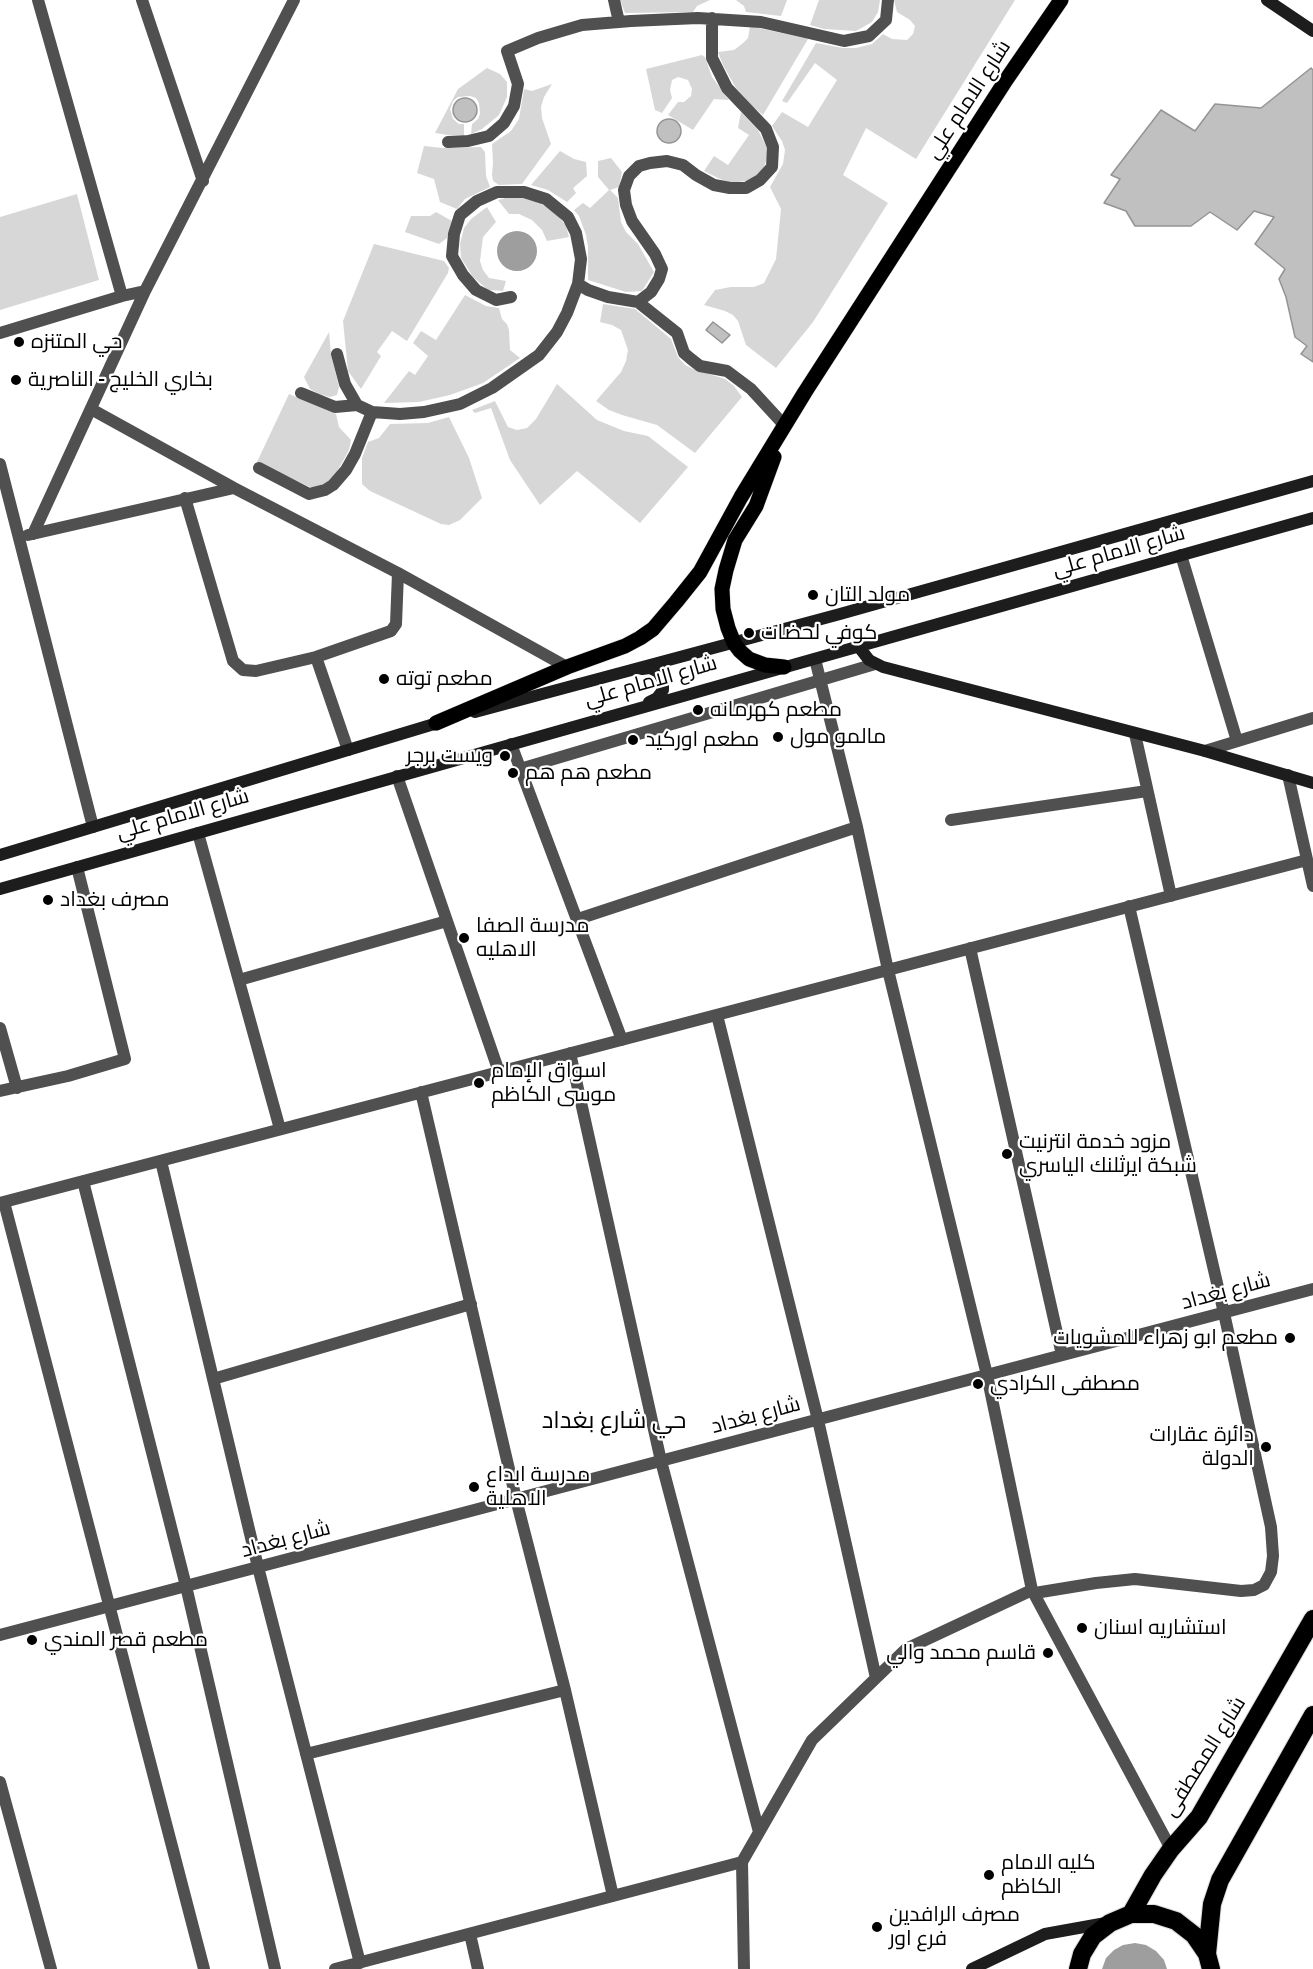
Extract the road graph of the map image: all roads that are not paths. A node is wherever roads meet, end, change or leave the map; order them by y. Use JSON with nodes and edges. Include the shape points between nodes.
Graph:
{"nodes":[{"id":1,"x":38,"y":0,"type":"edge"},
{"id":2,"x":142,"y":0,"type":"edge"},
{"id":3,"x":294,"y":0,"type":"edge"},
{"id":4,"x":614,"y":0,"type":"edge"},
{"id":5,"x":888,"y":0,"type":"edge"},
{"id":6,"x":1061,"y":0,"type":"edge"},
{"id":7,"x":1267,"y":0,"type":"edge"},
{"id":8,"x":712,"y":18,"type":"junction"},
{"id":9,"x":619,"y":22,"type":"junction"},
{"id":10,"x":1313,"y":31,"type":"edge"},
{"id":11,"x":448,"y":142,"type":"dead end"},
{"id":12,"x":203,"y":181,"type":"junction"},
{"id":13,"x":578,"y":284,"type":"junction"},
{"id":14,"x":145,"y":291,"type":"junction"},
{"id":15,"x":122,"y":296,"type":"junction"},
{"id":16,"x":511,"y":297,"type":"dead end"},
{"id":17,"x":638,"y":302,"type":"junction"},
{"id":18,"x":0,"y":333,"type":"edge"},
{"id":19,"x":337,"y":354,"type":"dead end"},
{"id":20,"x":301,"y":393,"type":"dead end"},
{"id":21,"x":357,"y":405,"type":"junction"},
{"id":22,"x":91,"y":409,"type":"junction"},
{"id":23,"x":372,"y":412,"type":"junction"},
{"id":24,"x":785,"y":426,"type":"junction"},
{"id":25,"x":0,"y":464,"type":"edge"},
{"id":26,"x":259,"y":468,"type":"dead end"},
{"id":27,"x":1313,"y":481,"type":"edge"},
{"id":28,"x":234,"y":488,"type":"junction"},
{"id":29,"x":185,"y":498,"type":"junction"},
{"id":30,"x":1313,"y":518,"type":"edge"},
{"id":31,"x":33,"y":534,"type":"junction"},
{"id":32,"x":18,"y":538,"type":"junction"},
{"id":33,"x":1181,"y":555,"type":"junction"},
{"id":34,"x":398,"y":573,"type":"junction"},
{"id":35,"x":734,"y":643,"type":"junction"},
{"id":36,"x":859,"y":647,"type":"junction"},
{"id":37,"x":316,"y":657,"type":"junction"},
{"id":38,"x":815,"y":659,"type":"junction"},
{"id":39,"x":875,"y":664,"type":"junction"},
{"id":40,"x":567,"y":667,"type":"junction"},
{"id":41,"x":784,"y":667,"type":"junction"},
{"id":42,"x":635,"y":669,"type":"junction"},
{"id":43,"x":820,"y":680,"type":"junction"},
{"id":44,"x":643,"y":706,"type":"junction"},
{"id":45,"x":1313,"y":718,"type":"edge"},
{"id":46,"x":436,"y":723,"type":"junction"},
{"id":47,"x":1135,"y":734,"type":"junction"},
{"id":48,"x":1237,"y":741,"type":"junction"},
{"id":49,"x":511,"y":744,"type":"junction"},
{"id":50,"x":348,"y":750,"type":"junction"},
{"id":51,"x":1205,"y":752,"type":"junction"},
{"id":52,"x":520,"y":769,"type":"junction"},
{"id":53,"x":397,"y":776,"type":"junction"},
{"id":54,"x":1288,"y":776,"type":"junction"},
{"id":55,"x":1313,"y":783,"type":"edge"},
{"id":56,"x":1147,"y":791,"type":"junction"},
{"id":57,"x":951,"y":820,"type":"dead end"},
{"id":58,"x":93,"y":827,"type":"junction"},
{"id":59,"x":857,"y":827,"type":"junction"},
{"id":60,"x":198,"y":833,"type":"junction"},
{"id":61,"x":0,"y":855,"type":"edge"},
{"id":62,"x":1307,"y":860,"type":"junction"},
{"id":63,"x":77,"y":867,"type":"junction"},
{"id":64,"x":1313,"y":886,"type":"edge"},
{"id":65,"x":0,"y":889,"type":"edge"},
{"id":66,"x":1171,"y":896,"type":"junction"},
{"id":67,"x":1130,"y":906,"type":"junction"},
{"id":68,"x":578,"y":919,"type":"junction"},
{"id":69,"x":447,"y":921,"type":"junction"},
{"id":70,"x":970,"y":948,"type":"junction"},
{"id":71,"x":888,"y":970,"type":"junction"},
{"id":72,"x":239,"y":980,"type":"junction"},
{"id":73,"x":717,"y":1015,"type":"junction"},
{"id":74,"x":0,"y":1028,"type":"edge"},
{"id":75,"x":622,"y":1040,"type":"junction"},
{"id":76,"x":570,"y":1053,"type":"junction"},
{"id":77,"x":499,"y":1072,"type":"junction"},
{"id":78,"x":17,"y":1088,"type":"junction"},
{"id":79,"x":0,"y":1091,"type":"edge"},
{"id":80,"x":421,"y":1092,"type":"junction"},
{"id":81,"x":280,"y":1129,"type":"junction"},
{"id":82,"x":161,"y":1161,"type":"junction"},
{"id":83,"x":83,"y":1181,"type":"junction"},
{"id":84,"x":2,"y":1202,"type":"edge"},
{"id":85,"x":1313,"y":1289,"type":"edge"},
{"id":86,"x":471,"y":1304,"type":"junction"},
{"id":87,"x":1224,"y":1312,"type":"junction"},
{"id":88,"x":1062,"y":1355,"type":"junction"},
{"id":89,"x":987,"y":1375,"type":"junction"},
{"id":90,"x":213,"y":1379,"type":"junction"},
{"id":91,"x":818,"y":1420,"type":"junction"},
{"id":92,"x":661,"y":1461,"type":"junction"},
{"id":93,"x":516,"y":1499,"type":"junction"},
{"id":94,"x":258,"y":1567,"type":"junction"},
{"id":95,"x":186,"y":1586,"type":"junction"},
{"id":96,"x":1034,"y":1592,"type":"junction"},
{"id":97,"x":109,"y":1606,"type":"junction"},
{"id":98,"x":1313,"y":1619,"type":"edge"},
{"id":99,"x":0,"y":1635,"type":"edge"},
{"id":100,"x":876,"y":1678,"type":"junction"},
{"id":101,"x":565,"y":1690,"type":"junction"},
{"id":102,"x":1313,"y":1715,"type":"edge"},
{"id":103,"x":306,"y":1754,"type":"junction"},
{"id":104,"x":0,"y":1782,"type":"edge"},
{"id":105,"x":759,"y":1832,"type":"junction"},
{"id":106,"x":1171,"y":1849,"type":"junction"},
{"id":107,"x":742,"y":1862,"type":"junction"},
{"id":108,"x":613,"y":1896,"type":"junction"},
{"id":109,"x":1131,"y":1914,"type":"junction"},
{"id":110,"x":1110,"y":1923,"type":"junction"},
{"id":111,"x":470,"y":1934,"type":"junction"},
{"id":112,"x":1209,"y":1961,"type":"edge"},
{"id":113,"x":360,"y":1963,"type":"junction"},
{"id":114,"x":51,"y":1969,"type":"edge"},
{"id":115,"x":204,"y":1969,"type":"edge"},
{"id":116,"x":275,"y":1969,"type":"edge"},
{"id":117,"x":335,"y":1969,"type":"edge"},
{"id":118,"x":478,"y":1969,"type":"edge"},
{"id":119,"x":744,"y":1969,"type":"edge"},
{"id":120,"x":972,"y":1969,"type":"edge"},
{"id":121,"x":1078,"y":1969,"type":"edge"}],
"edges":[{"from":1,"to":15,"type":"street"},
{"from":2,"to":12,"type":"street"},
{"from":3,"to":12,"type":"street"},
{"from":4,"to":9,"type":"street"},
{"from":5,"to":8,"type":"street","via":[[886,20],[869,36],[844,41],[761,22]]},
{"from":6,"to":24,"type":"main road","name":"شارع الامام علي"},
{"from":7,"to":10,"type":"main road"},
{"from":8,"to":9,"type":"street"},
{"from":8,"to":17,"type":"street","via":[[712,58],[727,88],[766,129],[773,147],[772,167],[746,188],[714,185],[683,165],[667,161],[639,166],[629,176],[624,190],[626,205],[662,269],[651,292]]},
{"from":9,"to":11,"type":"street","via":[[582,26],[507,51],[518,84],[514,106],[504,123],[489,136]]},
{"from":12,"to":14,"type":"street"},
{"from":13,"to":16,"type":"street","via":[[581,259],[576,232],[568,217],[546,199],[524,192],[497,192],[477,201],[460,216],[452,256],[477,290],[496,300]]},
{"from":13,"to":17,"type":"street","via":[[608,297]]},
{"from":13,"to":23,"type":"street","via":[[557,332],[539,355],[492,388],[460,404],[424,412]]},
{"from":14,"to":15,"type":"street"},
{"from":14,"to":22,"type":"street"},
{"from":15,"to":18,"type":"street"},
{"from":17,"to":24,"type":"street","via":[[677,333],[691,359],[700,366],[727,371],[751,389]]},
{"from":19,"to":21,"type":"street","via":[[345,384]]},
{"from":20,"to":21,"type":"street","via":[[335,406]]},
{"from":21,"to":23,"type":"street"},
{"from":22,"to":28,"type":"street"},
{"from":22,"to":31,"type":"street"},
{"from":23,"to":26,"type":"street","via":[[346,470],[325,490],[309,494]]},
{"from":24,"to":35,"type":"main road","via":[[756,506],[735,540],[726,570],[723,609]]},
{"from":24,"to":40,"type":"main road","name":"شارع الامام علي","via":[[700,572],[653,629],[625,646]]},
{"from":25,"to":32,"type":"street"},
{"from":27,"to":35,"type":"main road","name":"شارع الامام علي"},
{"from":28,"to":29,"type":"street"},
{"from":28,"to":34,"type":"street"},
{"from":29,"to":31,"type":"street"},
{"from":29,"to":37,"type":"street","via":[[233,662],[243,670],[256,671]]},
{"from":30,"to":33,"type":"main road","name":"شارع الامام علي"},
{"from":31,"to":32,"type":"street"},
{"from":32,"to":58,"type":"street"},
{"from":33,"to":36,"type":"main road","name":"شارع الامام علي"},
{"from":33,"to":48,"type":"street"},
{"from":34,"to":37,"type":"street","via":[[396,624],[391,631]]},
{"from":34,"to":40,"type":"street"},
{"from":35,"to":41,"type":"main road","via":[[749,659],[765,666]]},
{"from":35,"to":42,"type":"main road","name":"شارع الامام علي"},
{"from":36,"to":38,"type":"main road","name":"شارع الامام علي"},
{"from":36,"to":39,"type":"main road"},
{"from":37,"to":50,"type":"street"},
{"from":38,"to":41,"type":"main road","name":"شارع الامام علي"},
{"from":38,"to":43,"type":"street"},
{"from":39,"to":43,"type":"street"},
{"from":39,"to":47,"type":"main road"},
{"from":40,"to":46,"type":"main road","name":"شارع الامام علي"},
{"from":41,"to":44,"type":"main road","name":"شارع الامام علي"},
{"from":42,"to":44,"type":"main road","via":[[650,668],[663,680],[663,690],[657,698]]},
{"from":42,"to":46,"type":"main road","name":"شارع الامام علي"},
{"from":43,"to":52,"type":"street"},
{"from":43,"to":59,"type":"street"},
{"from":44,"to":49,"type":"main road","name":"شارع الامام علي"},
{"from":45,"to":48,"type":"street"},
{"from":46,"to":50,"type":"main road","name":"شارع الامام علي"},
{"from":47,"to":51,"type":"main road"},
{"from":47,"to":56,"type":"street"},
{"from":48,"to":51,"type":"street"},
{"from":49,"to":52,"type":"street"},
{"from":49,"to":53,"type":"main road","name":"شارع الامام علي"},
{"from":50,"to":58,"type":"main road","name":"شارع الامام علي"},
{"from":51,"to":54,"type":"main road"},
{"from":52,"to":68,"type":"street"},
{"from":53,"to":60,"type":"main road","name":"شارع الامام علي"},
{"from":53,"to":69,"type":"street"},
{"from":54,"to":55,"type":"main road"},
{"from":54,"to":62,"type":"street"},
{"from":56,"to":57,"type":"street"},
{"from":56,"to":66,"type":"street"},
{"from":58,"to":61,"type":"main road","name":"شارع الامام علي"},
{"from":59,"to":68,"type":"street"},
{"from":59,"to":71,"type":"street"},
{"from":60,"to":63,"type":"main road","name":"شارع الامام علي"},
{"from":60,"to":72,"type":"street"},
{"from":62,"to":64,"type":"street"},
{"from":62,"to":66,"type":"street"},
{"from":63,"to":65,"type":"main road","name":"شارع الامام علي"},
{"from":63,"to":78,"type":"street","via":[[125,1059]]},
{"from":66,"to":67,"type":"street"},
{"from":67,"to":70,"type":"street"},
{"from":67,"to":87,"type":"street"},
{"from":68,"to":75,"type":"street"},
{"from":69,"to":72,"type":"street"},
{"from":69,"to":77,"type":"street"},
{"from":70,"to":71,"type":"street"},
{"from":70,"to":88,"type":"street"},
{"from":71,"to":73,"type":"street"},
{"from":71,"to":89,"type":"street"},
{"from":72,"to":81,"type":"street"},
{"from":73,"to":75,"type":"street"},
{"from":73,"to":91,"type":"street"},
{"from":74,"to":78,"type":"street"},
{"from":75,"to":76,"type":"street"},
{"from":76,"to":77,"type":"street"},
{"from":76,"to":92,"type":"street"},
{"from":77,"to":80,"type":"street"},
{"from":78,"to":79,"type":"street"},
{"from":80,"to":81,"type":"street"},
{"from":80,"to":86,"type":"street"},
{"from":81,"to":82,"type":"street"},
{"from":82,"to":83,"type":"street"},
{"from":82,"to":90,"type":"street"},
{"from":83,"to":84,"type":"street"},
{"from":83,"to":95,"type":"street"},
{"from":84,"to":97,"type":"street"},
{"from":85,"to":87,"type":"street","name":"شارع بغداد"},
{"from":86,"to":90,"type":"street"},
{"from":86,"to":93,"type":"street"},
{"from":87,"to":88,"type":"street","name":"شارع بغداد"},
{"from":87,"to":96,"type":"street","via":[[1270,1527],[1273,1556],[1264,1585],[1241,1591],[1135,1579]]},
{"from":88,"to":89,"type":"street","name":"شارع بغداد"},
{"from":89,"to":91,"type":"street","name":"شارع بغداد"},
{"from":89,"to":96,"type":"street"},
{"from":90,"to":94,"type":"street"},
{"from":91,"to":92,"type":"street","name":"شارع بغداد"},
{"from":91,"to":100,"type":"street"},
{"from":92,"to":93,"type":"street","name":"شارع بغداد"},
{"from":92,"to":105,"type":"street"},
{"from":93,"to":94,"type":"street","name":"شارع بغداد"},
{"from":93,"to":101,"type":"street"},
{"from":94,"to":95,"type":"street","name":"شارع بغداد"},
{"from":94,"to":103,"type":"street"},
{"from":95,"to":97,"type":"street","name":"شارع بغداد"},
{"from":95,"to":116,"type":"street"},
{"from":96,"to":100,"type":"street","via":[[906,1649]]},
{"from":96,"to":106,"type":"street"},
{"from":97,"to":99,"type":"street","name":"شارع بغداد"},
{"from":97,"to":115,"type":"street"},
{"from":98,"to":106,"type":"highway","name":"شارع المصطفى","via":[[1199,1817]]},
{"from":100,"to":105,"type":"street","via":[[812,1740]]},
{"from":101,"to":103,"type":"street"},
{"from":101,"to":108,"type":"street"},
{"from":102,"to":112,"type":"highway","via":[[1220,1880],[1212,1904]]},
{"from":103,"to":113,"type":"street"},
{"from":104,"to":114,"type":"street"},
{"from":105,"to":107,"type":"street"},
{"from":106,"to":109,"type":"highway","name":"شارع المصطفى"},
{"from":107,"to":108,"type":"street"},
{"from":107,"to":119,"type":"street"},
{"from":108,"to":111,"type":"street"},
{"from":109,"to":110,"type":"highway"},
{"from":109,"to":112,"type":"highway","via":[[1154,1914],[1176,1921],[1194,1935]]},
{"from":110,"to":120,"type":"main road","via":[[1045,1934]]},
{"from":110,"to":121,"type":"highway","via":[[1094,1936]]},
{"from":111,"to":113,"type":"street"},
{"from":111,"to":118,"type":"street"},
{"from":113,"to":117,"type":"street"}]}
